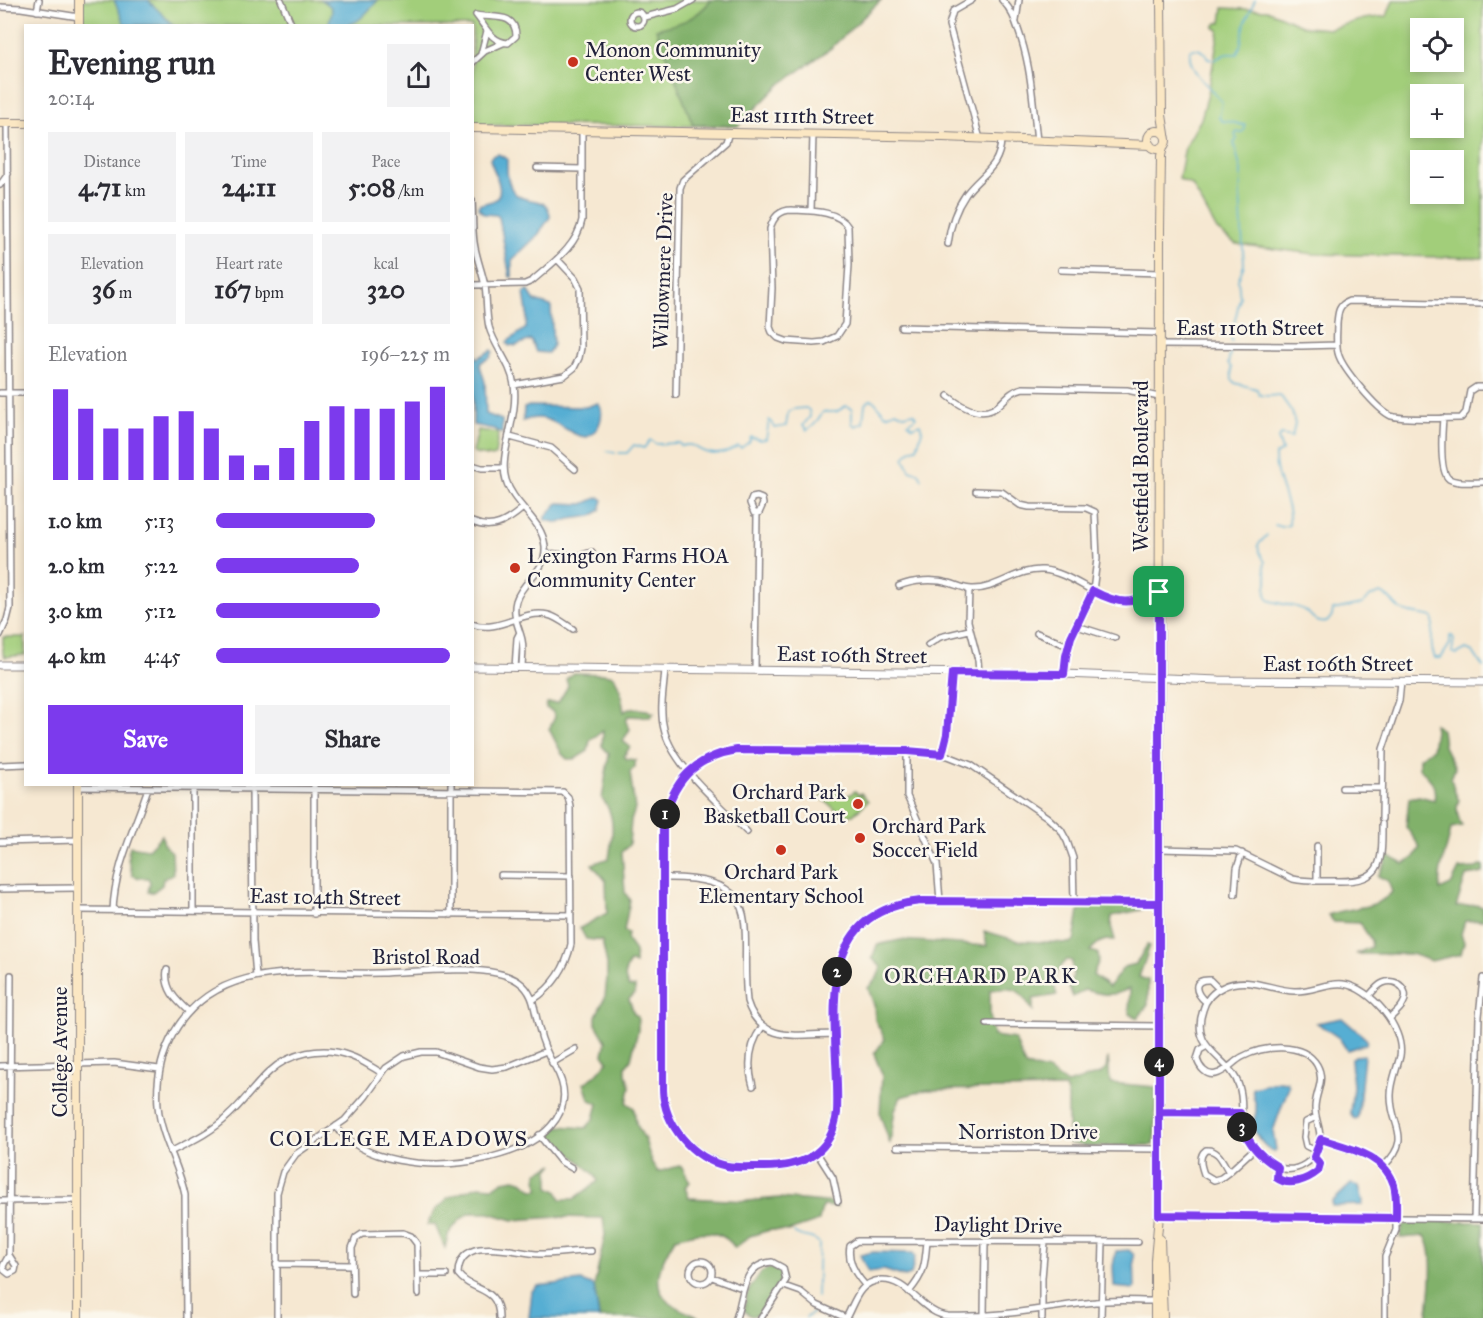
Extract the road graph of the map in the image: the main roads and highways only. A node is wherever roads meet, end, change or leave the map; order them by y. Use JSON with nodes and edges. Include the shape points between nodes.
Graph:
{"nodes":[{"id":1,"x":79,"y":0,"type":"edge"},
{"id":2,"x":1161,"y":0,"type":"edge"},
{"id":3,"x":79,"y":21,"type":"edge"},
{"id":4,"x":1162,"y":117,"type":"junction"},
{"id":5,"x":4,"y":123,"type":"edge"},
{"id":6,"x":24,"y":123,"type":"edge"},
{"id":7,"x":474,"y":129,"type":"edge"},
{"id":8,"x":1151,"y":134,"type":"junction"},
{"id":9,"x":1165,"y":134,"type":"junction"},
{"id":10,"x":1124,"y":143,"type":"junction"},
{"id":11,"x":1152,"y":146,"type":"junction"},
{"id":12,"x":1163,"y":147,"type":"junction"},
{"id":13,"x":1161,"y":173,"type":"junction"},
{"id":14,"x":79,"y":786,"type":"edge"},
{"id":15,"x":1159,"y":1228,"type":"junction"},
{"id":16,"x":78,"y":1318,"type":"edge"},
{"id":17,"x":1155,"y":1318,"type":"edge"},
{"id":18,"x":1163,"y":1318,"type":"edge"}],
"edges":[{"from":1,"to":3,"type":"main road"},
{"from":2,"to":4,"type":"main road"},
{"from":4,"to":8,"type":"main road"},
{"from":4,"to":9,"type":"main road"},
{"from":5,"to":6,"type":"main road"},
{"from":7,"to":10,"type":"main road","name":"East 111th Street"},
{"from":8,"to":9,"type":"main road"},
{"from":8,"to":10,"type":"main road","name":"East 111th Street"},
{"from":8,"to":11,"type":"main road"},
{"from":9,"to":12,"type":"main road"},
{"from":10,"to":11,"type":"main road","name":"East 111th Street"},
{"from":11,"to":12,"type":"main road"},
{"from":11,"to":13,"type":"main road","name":"Westfield Boulevard"},
{"from":12,"to":13,"type":"main road","name":"Westfield Boulevard"},
{"from":13,"to":15,"type":"main road","name":"Westfield Boulevard"},
{"from":14,"to":16,"type":"main road","name":"College Avenue"},
{"from":15,"to":17,"type":"main road","name":"Westfield Boulevard"},
{"from":15,"to":18,"type":"main road","name":"Westfield Boulevard"}]}
